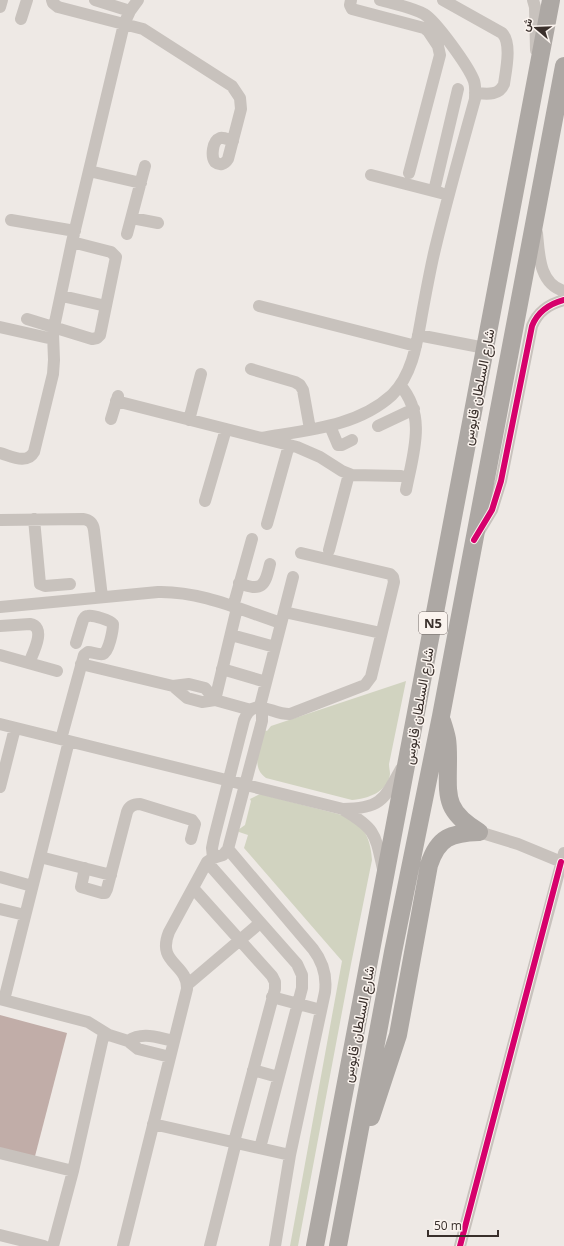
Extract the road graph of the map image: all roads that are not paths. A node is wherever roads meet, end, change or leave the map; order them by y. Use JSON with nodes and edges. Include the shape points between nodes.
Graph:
{"nodes":[{"id":1,"x":2,"y":0,"type":"edge"},
{"id":2,"x":27,"y":0,"type":"edge"},
{"id":3,"x":52,"y":0,"type":"edge"},
{"id":4,"x":95,"y":0,"type":"edge"},
{"id":5,"x":138,"y":0,"type":"edge"},
{"id":6,"x":351,"y":0,"type":"edge"},
{"id":7,"x":380,"y":0,"type":"edge"},
{"id":8,"x":443,"y":0,"type":"edge"},
{"id":9,"x":532,"y":0,"type":"edge"},
{"id":10,"x":551,"y":0,"type":"edge"},
{"id":11,"x":401,"y":3,"type":"edge"},
{"id":12,"x":123,"y":6,"type":"edge"},
{"id":13,"x":0,"y":7,"type":"edge"},
{"id":14,"x":21,"y":19,"type":"dead end"},
{"id":15,"x":124,"y":24,"type":"junction"},
{"id":16,"x":393,"y":25,"type":"junction"},
{"id":17,"x":564,"y":66,"type":"edge"},
{"id":18,"x":537,"y":81,"type":"junction"},
{"id":19,"x":458,"y":89,"type":"dead end"},
{"id":20,"x":475,"y":93,"type":"junction"},
{"id":21,"x":233,"y":141,"type":"dead end"},
{"id":22,"x":145,"y":166,"type":"dead end"},
{"id":23,"x":89,"y":171,"type":"junction"},
{"id":24,"x":409,"y":173,"type":"dead end"},
{"id":25,"x":371,"y":175,"type":"dead end"},
{"id":26,"x":141,"y":183,"type":"junction"},
{"id":27,"x":434,"y":191,"type":"junction"},
{"id":28,"x":449,"y":195,"type":"junction"},
{"id":29,"x":535,"y":217,"type":"junction"},
{"id":30,"x":132,"y":218,"type":"junction"},
{"id":31,"x":11,"y":220,"type":"dead end"},
{"id":32,"x":158,"y":223,"type":"dead end"},
{"id":33,"x":127,"y":234,"type":"dead end"},
{"id":34,"x":74,"y":237,"type":"junction"},
{"id":35,"x":564,"y":291,"type":"edge"},
{"id":36,"x":62,"y":296,"type":"junction"},
{"id":37,"x":564,"y":300,"type":"edge"},
{"id":38,"x":106,"y":306,"type":"junction"},
{"id":39,"x":259,"y":306,"type":"dead end"},
{"id":40,"x":27,"y":319,"type":"dead end"},
{"id":41,"x":0,"y":327,"type":"edge"},
{"id":42,"x":54,"y":333,"type":"junction"},
{"id":43,"x":417,"y":341,"type":"junction"},
{"id":44,"x":485,"y":348,"type":"junction"},
{"id":45,"x":251,"y":369,"type":"dead end"},
{"id":46,"x":201,"y":374,"type":"dead end"},
{"id":47,"x":400,"y":385,"type":"junction"},
{"id":48,"x":414,"y":409,"type":"junction"},
{"id":49,"x":111,"y":419,"type":"dead end"},
{"id":50,"x":189,"y":420,"type":"junction"},
{"id":51,"x":330,"y":426,"type":"junction"},
{"id":52,"x":378,"y":426,"type":"dead end"},
{"id":53,"x":226,"y":429,"type":"junction"},
{"id":54,"x":310,"y":430,"type":"junction"},
{"id":55,"x":261,"y":438,"type":"junction"},
{"id":56,"x":352,"y":440,"type":"dead end"},
{"id":57,"x":288,"y":444,"type":"junction"},
{"id":58,"x":0,"y":453,"type":"edge"},
{"id":59,"x":349,"y":474,"type":"junction"},
{"id":60,"x":401,"y":476,"type":"dead end"},
{"id":61,"x":406,"y":490,"type":"dead end"},
{"id":62,"x":205,"y":501,"type":"dead end"},
{"id":63,"x":0,"y":520,"type":"edge"},
{"id":64,"x":34,"y":520,"type":"junction"},
{"id":65,"x":267,"y":524,"type":"dead end"},
{"id":66,"x":252,"y":539,"type":"dead end"},
{"id":67,"x":474,"y":540,"type":"junction"},
{"id":68,"x":329,"y":550,"type":"dead end"},
{"id":69,"x":301,"y":553,"type":"dead end"},
{"id":70,"x":270,"y":564,"type":"dead end"},
{"id":71,"x":293,"y":577,"type":"dead end"},
{"id":72,"x":239,"y":583,"type":"junction"},
{"id":73,"x":70,"y":584,"type":"dead end"},
{"id":74,"x":102,"y":597,"type":"junction"},
{"id":75,"x":0,"y":607,"type":"edge"},
{"id":76,"x":235,"y":607,"type":"junction"},
{"id":77,"x":283,"y":617,"type":"junction"},
{"id":78,"x":0,"y":626,"type":"edge"},
{"id":79,"x":382,"y":633,"type":"junction"},
{"id":80,"x":231,"y":635,"type":"junction"},
{"id":81,"x":76,"y":643,"type":"dead end"},
{"id":82,"x":275,"y":647,"type":"junction"},
{"id":83,"x":0,"y":655,"type":"edge"},
{"id":84,"x":29,"y":663,"type":"junction"},
{"id":85,"x":81,"y":664,"type":"junction"},
{"id":86,"x":222,"y":669,"type":"junction"},
{"id":87,"x":57,"y":671,"type":"dead end"},
{"id":88,"x":266,"y":682,"type":"junction"},
{"id":89,"x":215,"y":700,"type":"junction"},
{"id":90,"x":256,"y":708,"type":"junction"},
{"id":91,"x":441,"y":716,"type":"junction"},
{"id":92,"x":0,"y":724,"type":"edge"},
{"id":93,"x":15,"y":728,"type":"junction"},
{"id":94,"x":65,"y":740,"type":"junction"},
{"id":95,"x":409,"y":754,"type":"junction"},
{"id":96,"x":228,"y":781,"type":"junction"},
{"id":97,"x":245,"y":785,"type":"junction"},
{"id":98,"x":0,"y":787,"type":"edge"},
{"id":99,"x":343,"y":809,"type":"junction"},
{"id":100,"x":479,"y":832,"type":"junction"},
{"id":101,"x":191,"y":839,"type":"dead end"},
{"id":102,"x":228,"y":849,"type":"junction"},
{"id":103,"x":40,"y":857,"type":"junction"},
{"id":104,"x":210,"y":860,"type":"junction"},
{"id":105,"x":563,"y":860,"type":"edge"},
{"id":106,"x":85,"y":868,"type":"junction"},
{"id":107,"x":111,"y":875,"type":"junction"},
{"id":108,"x":0,"y":877,"type":"edge"},
{"id":109,"x":386,"y":879,"type":"junction"},
{"id":110,"x":32,"y":886,"type":"junction"},
{"id":111,"x":193,"y":888,"type":"junction"},
{"id":112,"x":0,"y":909,"type":"edge"},
{"id":113,"x":25,"y":916,"type":"junction"},
{"id":114,"x":260,"y":922,"type":"junction"},
{"id":115,"x":240,"y":940,"type":"junction"},
{"id":116,"x":187,"y":985,"type":"junction"},
{"id":117,"x":272,"y":998,"type":"junction"},
{"id":118,"x":2,"y":1000,"type":"edge"},
{"id":119,"x":298,"y":1004,"type":"junction"},
{"id":120,"x":321,"y":1010,"type":"junction"},
{"id":121,"x":104,"y":1033,"type":"junction"},
{"id":122,"x":128,"y":1041,"type":"junction"},
{"id":123,"x":174,"y":1041,"type":"junction"},
{"id":124,"x":170,"y":1057,"type":"junction"},
{"id":125,"x":253,"y":1070,"type":"junction"},
{"id":126,"x":278,"y":1077,"type":"junction"},
{"id":127,"x":153,"y":1124,"type":"junction"},
{"id":128,"x":235,"y":1142,"type":"junction"},
{"id":129,"x":260,"y":1148,"type":"junction"},
{"id":130,"x":0,"y":1153,"type":"edge"},
{"id":131,"x":290,"y":1155,"type":"junction"},
{"id":132,"x":74,"y":1171,"type":"junction"},
{"id":133,"x":349,"y":1184,"type":"junction"},
{"id":134,"x":0,"y":1234,"type":"edge"},
{"id":135,"x":44,"y":1246,"type":"edge"},
{"id":136,"x":53,"y":1246,"type":"edge"},
{"id":137,"x":123,"y":1246,"type":"edge"},
{"id":138,"x":210,"y":1246,"type":"edge"},
{"id":139,"x":275,"y":1246,"type":"edge"},
{"id":140,"x":315,"y":1246,"type":"edge"},
{"id":141,"x":338,"y":1246,"type":"edge"},
{"id":142,"x":460,"y":1246,"type":"edge"}],
"edges":[{"from":1,"to":13,"type":"street"},
{"from":2,"to":14,"type":"street"},
{"from":3,"to":15,"type":"street","via":[[58,7]]},
{"from":4,"to":12,"type":"street"},
{"from":5,"to":12,"type":"street"},
{"from":6,"to":16,"type":"street","via":[[352,9]]},
{"from":7,"to":11,"type":"street"},
{"from":8,"to":20,"type":"street","via":[[502,33],[507,39],[503,87],[495,93]]},
{"from":9,"to":18,"type":"street","via":[[535,7]]},
{"from":10,"to":18,"type":"highway","name":"شارع السلطان قابوس","number":"N5"},
{"from":11,"to":16,"type":"street"},
{"from":11,"to":20,"type":"street","via":[[434,22],[471,75]]},
{"from":12,"to":15,"type":"street"},
{"from":15,"to":21,"type":"street","via":[[153,34],[236,90],[241,109]]},
{"from":15,"to":23,"type":"street"},
{"from":16,"to":24,"type":"street","via":[[426,30],[440,52]]},
{"from":17,"to":29,"type":"highway","name":"شارع السلطان قابوس","number":"N5"},
{"from":18,"to":44,"type":"highway","name":"شارع السلطان قابوس","number":"N5"},
{"from":19,"to":27,"type":"street"},
{"from":20,"to":28,"type":"street"},
{"from":22,"to":26,"type":"street"},
{"from":23,"to":26,"type":"street"},
{"from":23,"to":34,"type":"street"},
{"from":25,"to":27,"type":"street"},
{"from":26,"to":30,"type":"street"},
{"from":27,"to":28,"type":"street"},
{"from":28,"to":43,"type":"street","via":[[434,254]]},
{"from":29,"to":35,"type":"street","via":[[543,271],[555,287]]},
{"from":29,"to":67,"type":"highway","name":"شارع السلطان قابوس","number":"N5"},
{"from":30,"to":32,"type":"street"},
{"from":30,"to":33,"type":"street"},
{"from":31,"to":34,"type":"street"},
{"from":34,"to":36,"type":"street"},
{"from":34,"to":38,"type":"street","via":[[115,256]]},
{"from":36,"to":38,"type":"street"},
{"from":36,"to":42,"type":"street"},
{"from":37,"to":67,"type":"street","via":[[544,309],[535,318],[532,326],[502,481],[492,510]]},
{"from":38,"to":42,"type":"street","via":[[100,335],[97,338]]},
{"from":39,"to":43,"type":"street"},
{"from":40,"to":42,"type":"street"},
{"from":41,"to":42,"type":"street"},
{"from":42,"to":58,"type":"street","via":[[53,374],[33,454],[22,459]]},
{"from":43,"to":44,"type":"street"},
{"from":43,"to":47,"type":"street","via":[[410,366]]},
{"from":44,"to":95,"type":"highway","name":"شارع السلطان قابوس","number":"N5"},
{"from":45,"to":54,"type":"street","via":[[300,385]]},
{"from":46,"to":50,"type":"street"},
{"from":47,"to":48,"type":"street"},
{"from":47,"to":51,"type":"street","via":[[373,408],[353,419]]},
{"from":48,"to":52,"type":"street"},
{"from":48,"to":61,"type":"street","via":[[417,430]]},
{"from":49,"to":50,"type":"street","via":[[117,399]]},
{"from":50,"to":53,"type":"street"},
{"from":51,"to":54,"type":"street"},
{"from":51,"to":56,"type":"street","via":[[338,444],[342,445]]},
{"from":53,"to":55,"type":"street"},
{"from":53,"to":62,"type":"street"},
{"from":54,"to":55,"type":"street"},
{"from":55,"to":57,"type":"street"},
{"from":57,"to":59,"type":"street","via":[[320,457]]},
{"from":57,"to":65,"type":"street"},
{"from":59,"to":60,"type":"street"},
{"from":59,"to":68,"type":"street"},
{"from":63,"to":64,"type":"street"},
{"from":64,"to":73,"type":"street","via":[[40,584]]},
{"from":64,"to":74,"type":"street","via":[[86,519],[92,523]]},
{"from":66,"to":72,"type":"street"},
{"from":67,"to":91,"type":"highway","name":"شارع السلطان قابوس","number":"N5"},
{"from":69,"to":79,"type":"street","via":[[392,575],[394,582]]},
{"from":70,"to":72,"type":"street","via":[[262,585],[252,588]]},
{"from":71,"to":77,"type":"street"},
{"from":72,"to":76,"type":"street"},
{"from":74,"to":75,"type":"street"},
{"from":74,"to":76,"type":"street","via":[[175,592],[201,596]]},
{"from":76,"to":77,"type":"street"},
{"from":76,"to":80,"type":"street"},
{"from":77,"to":79,"type":"street"},
{"from":77,"to":82,"type":"street"},
{"from":78,"to":84,"type":"street","via":[[30,624],[38,628],[39,635]]},
{"from":79,"to":90,"type":"street","via":[[371,677],[365,685],[290,714]]},
{"from":80,"to":82,"type":"street"},
{"from":80,"to":86,"type":"street"},
{"from":81,"to":85,"type":"street","via":[[85,616],[114,624],[107,651],[102,654],[88,652]]},
{"from":82,"to":88,"type":"street"},
{"from":83,"to":84,"type":"street"},
{"from":84,"to":87,"type":"street"},
{"from":85,"to":89,"type":"street","via":[[172,686],[188,698],[202,702]]},
{"from":85,"to":94,"type":"street"},
{"from":86,"to":88,"type":"street"},
{"from":86,"to":89,"type":"street"},
{"from":88,"to":90,"type":"street"},
{"from":89,"to":90,"type":"street"},
{"from":90,"to":96,"type":"street","via":[[247,713],[244,720]]},
{"from":90,"to":97,"type":"street","via":[[263,717]]},
{"from":91,"to":100,"type":"highway","via":[[448,740],[450,803],[465,824]]},
{"from":91,"to":133,"type":"highway","name":"شارع السلطان قابوس","number":"N5"},
{"from":92,"to":93,"type":"street"},
{"from":93,"to":94,"type":"street"},
{"from":93,"to":98,"type":"street"},
{"from":94,"to":96,"type":"street"},
{"from":94,"to":103,"type":"street"},
{"from":95,"to":99,"type":"street","via":[[391,789],[382,800],[366,808]]},
{"from":95,"to":109,"type":"highway","name":"شارع السلطان قابوس","number":"N5"},
{"from":96,"to":97,"type":"street"},
{"from":96,"to":104,"type":"street"},
{"from":97,"to":99,"type":"street"},
{"from":97,"to":102,"type":"street"},
{"from":99,"to":109,"type":"street","via":[[363,821],[371,830],[377,841]]},
{"from":100,"to":105,"type":"street"},
{"from":100,"to":133,"type":"highway","via":[[463,832],[448,837],[435,850],[429,865],[398,1035]]},
{"from":101,"to":107,"type":"street","via":[[194,824],[192,820],[140,804],[133,805],[127,812]]},
{"from":102,"to":104,"type":"street","via":[[220,857]]},
{"from":102,"to":120,"type":"street","via":[[317,954],[326,979]]},
{"from":103,"to":106,"type":"street"},
{"from":103,"to":110,"type":"street"},
{"from":104,"to":111,"type":"street"},
{"from":104,"to":114,"type":"street"},
{"from":105,"to":142,"type":"street"},
{"from":106,"to":107,"type":"street"},
{"from":106,"to":107,"type":"street","via":[[81,886],[84,889],[105,892]]},
{"from":108,"to":110,"type":"street"},
{"from":109,"to":140,"type":"highway","name":"شارع السلطان قابوس","number":"N5"},
{"from":110,"to":113,"type":"street"},
{"from":111,"to":115,"type":"street"},
{"from":111,"to":116,"type":"street","via":[[166,942],[167,955],[184,975]]},
{"from":112,"to":113,"type":"street"},
{"from":113,"to":118,"type":"street"},
{"from":114,"to":115,"type":"street"},
{"from":114,"to":119,"type":"street","via":[[301,972],[303,984]]},
{"from":115,"to":116,"type":"street"},
{"from":115,"to":117,"type":"street","via":[[272,976],[275,986]]},
{"from":116,"to":123,"type":"street"},
{"from":117,"to":119,"type":"street"},
{"from":117,"to":125,"type":"street"},
{"from":118,"to":121,"type":"street","via":[[88,1022]]},
{"from":119,"to":120,"type":"street"},
{"from":119,"to":126,"type":"street"},
{"from":120,"to":131,"type":"street"},
{"from":121,"to":122,"type":"street"},
{"from":121,"to":132,"type":"street"},
{"from":122,"to":123,"type":"street","via":[[136,1036],[146,1035]]},
{"from":122,"to":124,"type":"street","via":[[138,1049]]},
{"from":123,"to":124,"type":"street"},
{"from":124,"to":127,"type":"street"},
{"from":125,"to":126,"type":"street"},
{"from":125,"to":128,"type":"street"},
{"from":126,"to":129,"type":"street"},
{"from":127,"to":128,"type":"street"},
{"from":127,"to":137,"type":"street"},
{"from":128,"to":129,"type":"street"},
{"from":128,"to":138,"type":"street"},
{"from":129,"to":131,"type":"street"},
{"from":130,"to":132,"type":"street"},
{"from":131,"to":139,"type":"street"},
{"from":132,"to":136,"type":"street"},
{"from":133,"to":141,"type":"highway","name":"شارع السلطان قابوس","number":"N5"},
{"from":134,"to":135,"type":"street"}]}
